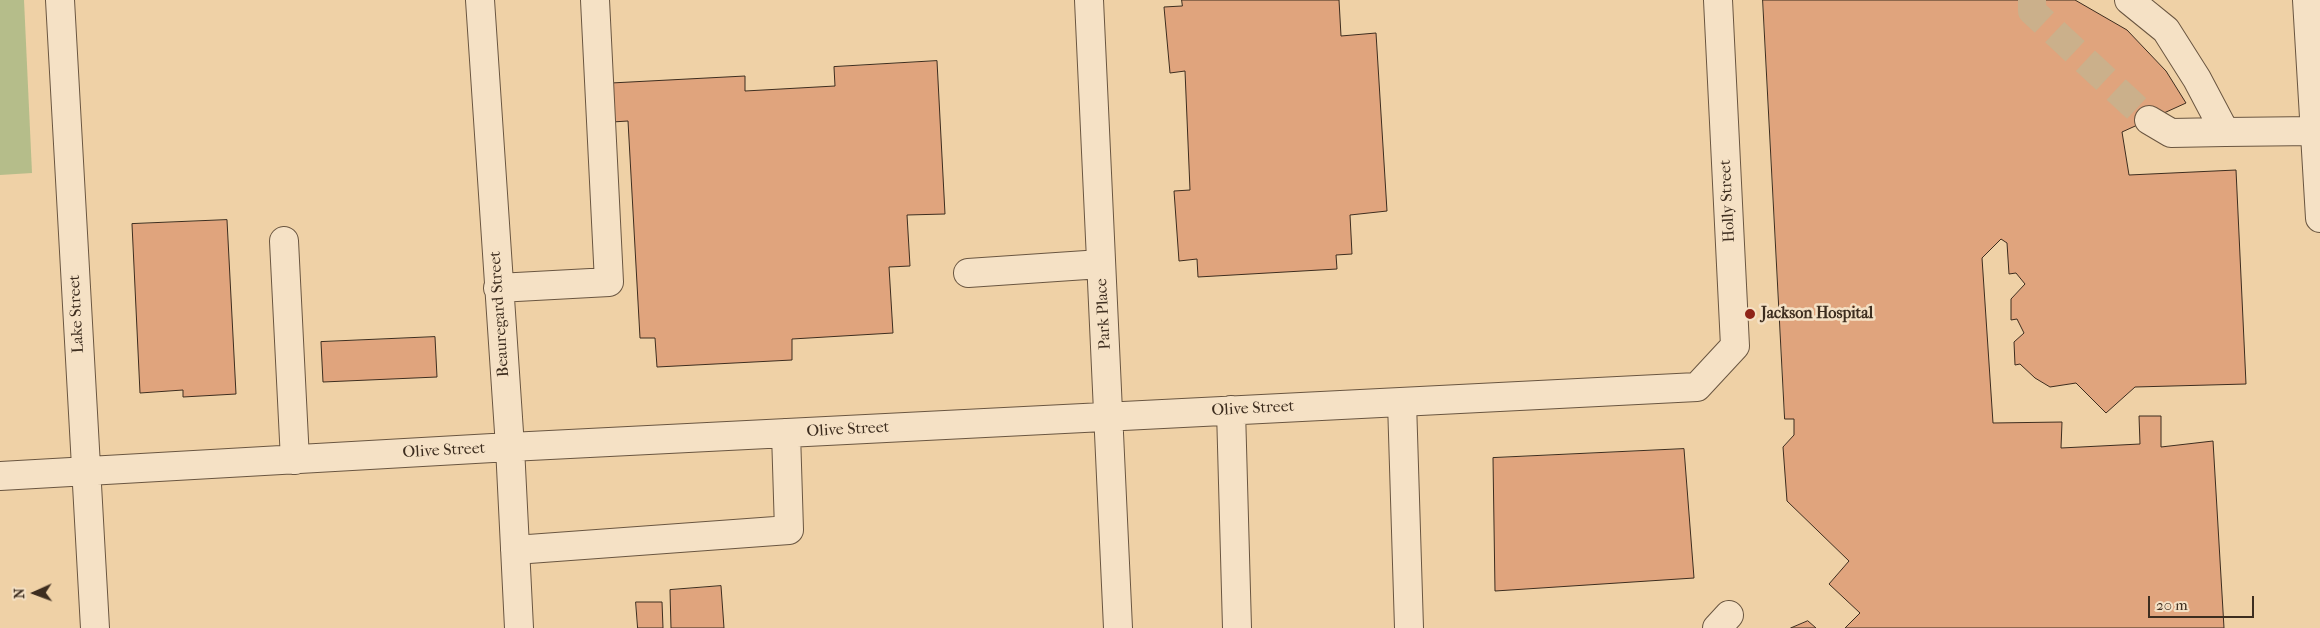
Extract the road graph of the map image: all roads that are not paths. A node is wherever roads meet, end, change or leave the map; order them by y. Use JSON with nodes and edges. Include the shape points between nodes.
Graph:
{"nodes":[{"id":1,"x":60,"y":0,"type":"edge"},
{"id":2,"x":480,"y":0,"type":"edge"},
{"id":3,"x":595,"y":0,"type":"edge"},
{"id":4,"x":1089,"y":0,"type":"edge"},
{"id":5,"x":1718,"y":0,"type":"edge"},
{"id":6,"x":2129,"y":0,"type":"edge"},
{"id":7,"x":2306,"y":0,"type":"edge"},
{"id":8,"x":2149,"y":120,"type":"tunnel mouth"},
{"id":9,"x":2315,"y":131,"type":"junction"},
{"id":10,"x":2225,"y":132,"type":"junction"},
{"id":11,"x":2320,"y":218,"type":"edge"},
{"id":12,"x":284,"y":241,"type":"dead end"},
{"id":13,"x":1101,"y":264,"type":"junction"},
{"id":14,"x":968,"y":273,"type":"dead end"},
{"id":15,"x":498,"y":288,"type":"junction"},
{"id":16,"x":1697,"y":387,"type":"joint"},
{"id":17,"x":1402,"y":402,"type":"junction"},
{"id":18,"x":1231,"y":410,"type":"junction"},
{"id":19,"x":1107,"y":417,"type":"junction"},
{"id":20,"x":786,"y":433,"type":"junction"},
{"id":21,"x":510,"y":447,"type":"junction"},
{"id":22,"x":295,"y":460,"type":"junction"},
{"id":23,"x":86,"y":472,"type":"junction"},
{"id":24,"x":0,"y":476,"type":"edge"},
{"id":25,"x":515,"y":550,"type":"junction"},
{"id":26,"x":95,"y":628,"type":"edge"},
{"id":27,"x":519,"y":628,"type":"edge"},
{"id":28,"x":1118,"y":628,"type":"edge"},
{"id":29,"x":1237,"y":628,"type":"edge"},
{"id":30,"x":1409,"y":628,"type":"edge"}],
"edges":[{"from":1,"to":23,"type":"street","name":"Lake Street"},
{"from":2,"to":15,"type":"street","name":"Beauregard Street"},
{"from":3,"to":15,"type":"street","via":[[608,282]]},
{"from":4,"to":13,"type":"street","name":"Park Place"},
{"from":5,"to":16,"type":"street","name":"Holly Street","via":[[1735,346]]},
{"from":6,"to":10,"type":"street","via":[[2166,30]]},
{"from":7,"to":9,"type":"street"},
{"from":8,"to":10,"type":"street","via":[[2171,133]]},
{"from":9,"to":10,"type":"street"},
{"from":9,"to":11,"type":"street"},
{"from":12,"to":22,"type":"street"},
{"from":13,"to":14,"type":"street"},
{"from":13,"to":19,"type":"street","name":"Park Place"},
{"from":15,"to":21,"type":"street","name":"Beauregard Street"},
{"from":16,"to":17,"type":"street","name":"Olive Street"},
{"from":17,"to":18,"type":"street","name":"Olive Street"},
{"from":17,"to":30,"type":"street"},
{"from":18,"to":19,"type":"street","name":"Olive Street"},
{"from":18,"to":29,"type":"street"},
{"from":19,"to":20,"type":"street","name":"Olive Street"},
{"from":19,"to":28,"type":"street","name":"Park Place"},
{"from":20,"to":21,"type":"street","name":"Olive Street"},
{"from":20,"to":25,"type":"street","via":[[789,530]]},
{"from":21,"to":22,"type":"street","name":"Olive Street"},
{"from":21,"to":25,"type":"street","name":"Beauregard Street"},
{"from":22,"to":23,"type":"street","name":"Olive Street"},
{"from":23,"to":24,"type":"street","name":"Olive Street"},
{"from":23,"to":26,"type":"street","name":"Lake Street"},
{"from":25,"to":27,"type":"street","name":"Beauregard Street"}]}
